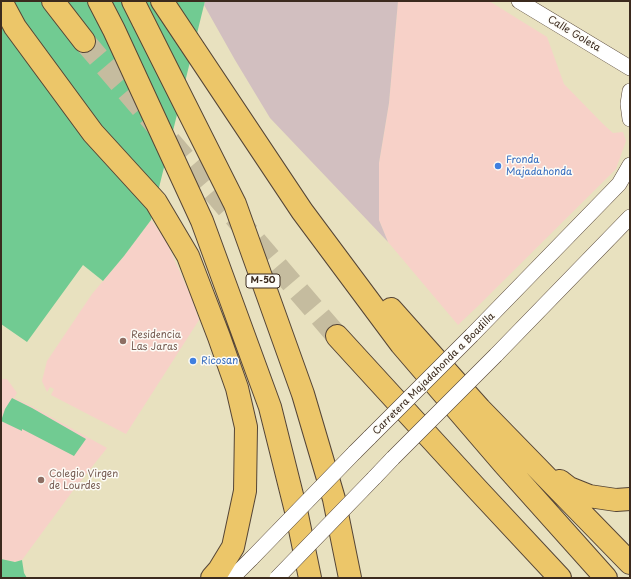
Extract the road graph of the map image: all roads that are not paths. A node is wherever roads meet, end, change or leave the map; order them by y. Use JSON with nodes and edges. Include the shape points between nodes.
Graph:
{"nodes":[{"id":1,"x":1,"y":1,"type":"edge"},
{"id":2,"x":53,"y":1,"type":"edge"},
{"id":3,"x":99,"y":1,"type":"edge"},
{"id":4,"x":133,"y":1,"type":"edge"},
{"id":5,"x":162,"y":1,"type":"edge"},
{"id":6,"x":519,"y":1,"type":"edge"},
{"id":7,"x":84,"y":41,"type":"tunnel mouth"},
{"id":8,"x":630,"y":68,"type":"edge"},
{"id":9,"x":630,"y":91,"type":"edge"},
{"id":10,"x":630,"y":119,"type":"edge"},
{"id":11,"x":630,"y":165,"type":"edge"},
{"id":12,"x":302,"y":210,"type":"junction"},
{"id":13,"x":630,"y":217,"type":"edge"},
{"id":14,"x":337,"y":336,"type":"tunnel mouth"},
{"id":15,"x":480,"y":409,"type":"junction"},
{"id":16,"x":630,"y":499,"type":"edge"},
{"id":17,"x":630,"y":563,"type":"edge"},
{"id":18,"x":212,"y":578,"type":"edge"},
{"id":19,"x":232,"y":578,"type":"edge"},
{"id":20,"x":277,"y":578,"type":"edge"},
{"id":21,"x":310,"y":578,"type":"edge"},
{"id":22,"x":350,"y":578,"type":"edge"},
{"id":23,"x":560,"y":578,"type":"edge"},
{"id":24,"x":606,"y":578,"type":"edge"}],
"edges":[{"from":1,"to":18,"type":"highway","via":[[15,27],[93,133],[156,202],[188,256],[219,337],[237,388],[246,428],[245,491],[233,547]]},
{"from":2,"to":7,"type":"highway"},
{"from":3,"to":21,"type":"highway","via":[[202,221],[216,258],[270,406]]},
{"from":4,"to":22,"type":"highway","number":"M-50","via":[[235,204],[303,394],[334,499]]},
{"from":5,"to":12,"type":"highway"},
{"from":6,"to":8,"type":"street","name":"Calle Goleta"},
{"from":9,"to":10,"type":"street"},
{"from":11,"to":19,"type":"street","name":"Carretera Majadahonda a Boadilla","bridge":true,"via":[[619,184]]},
{"from":12,"to":15,"type":"highway"},
{"from":12,"to":24,"type":"highway","via":[[401,344]]},
{"from":13,"to":20,"type":"street","bridge":true},
{"from":14,"to":23,"type":"highway"},
{"from":15,"to":16,"type":"highway","via":[[569,488],[589,496],[616,500]]},
{"from":15,"to":17,"type":"highway"}]}
